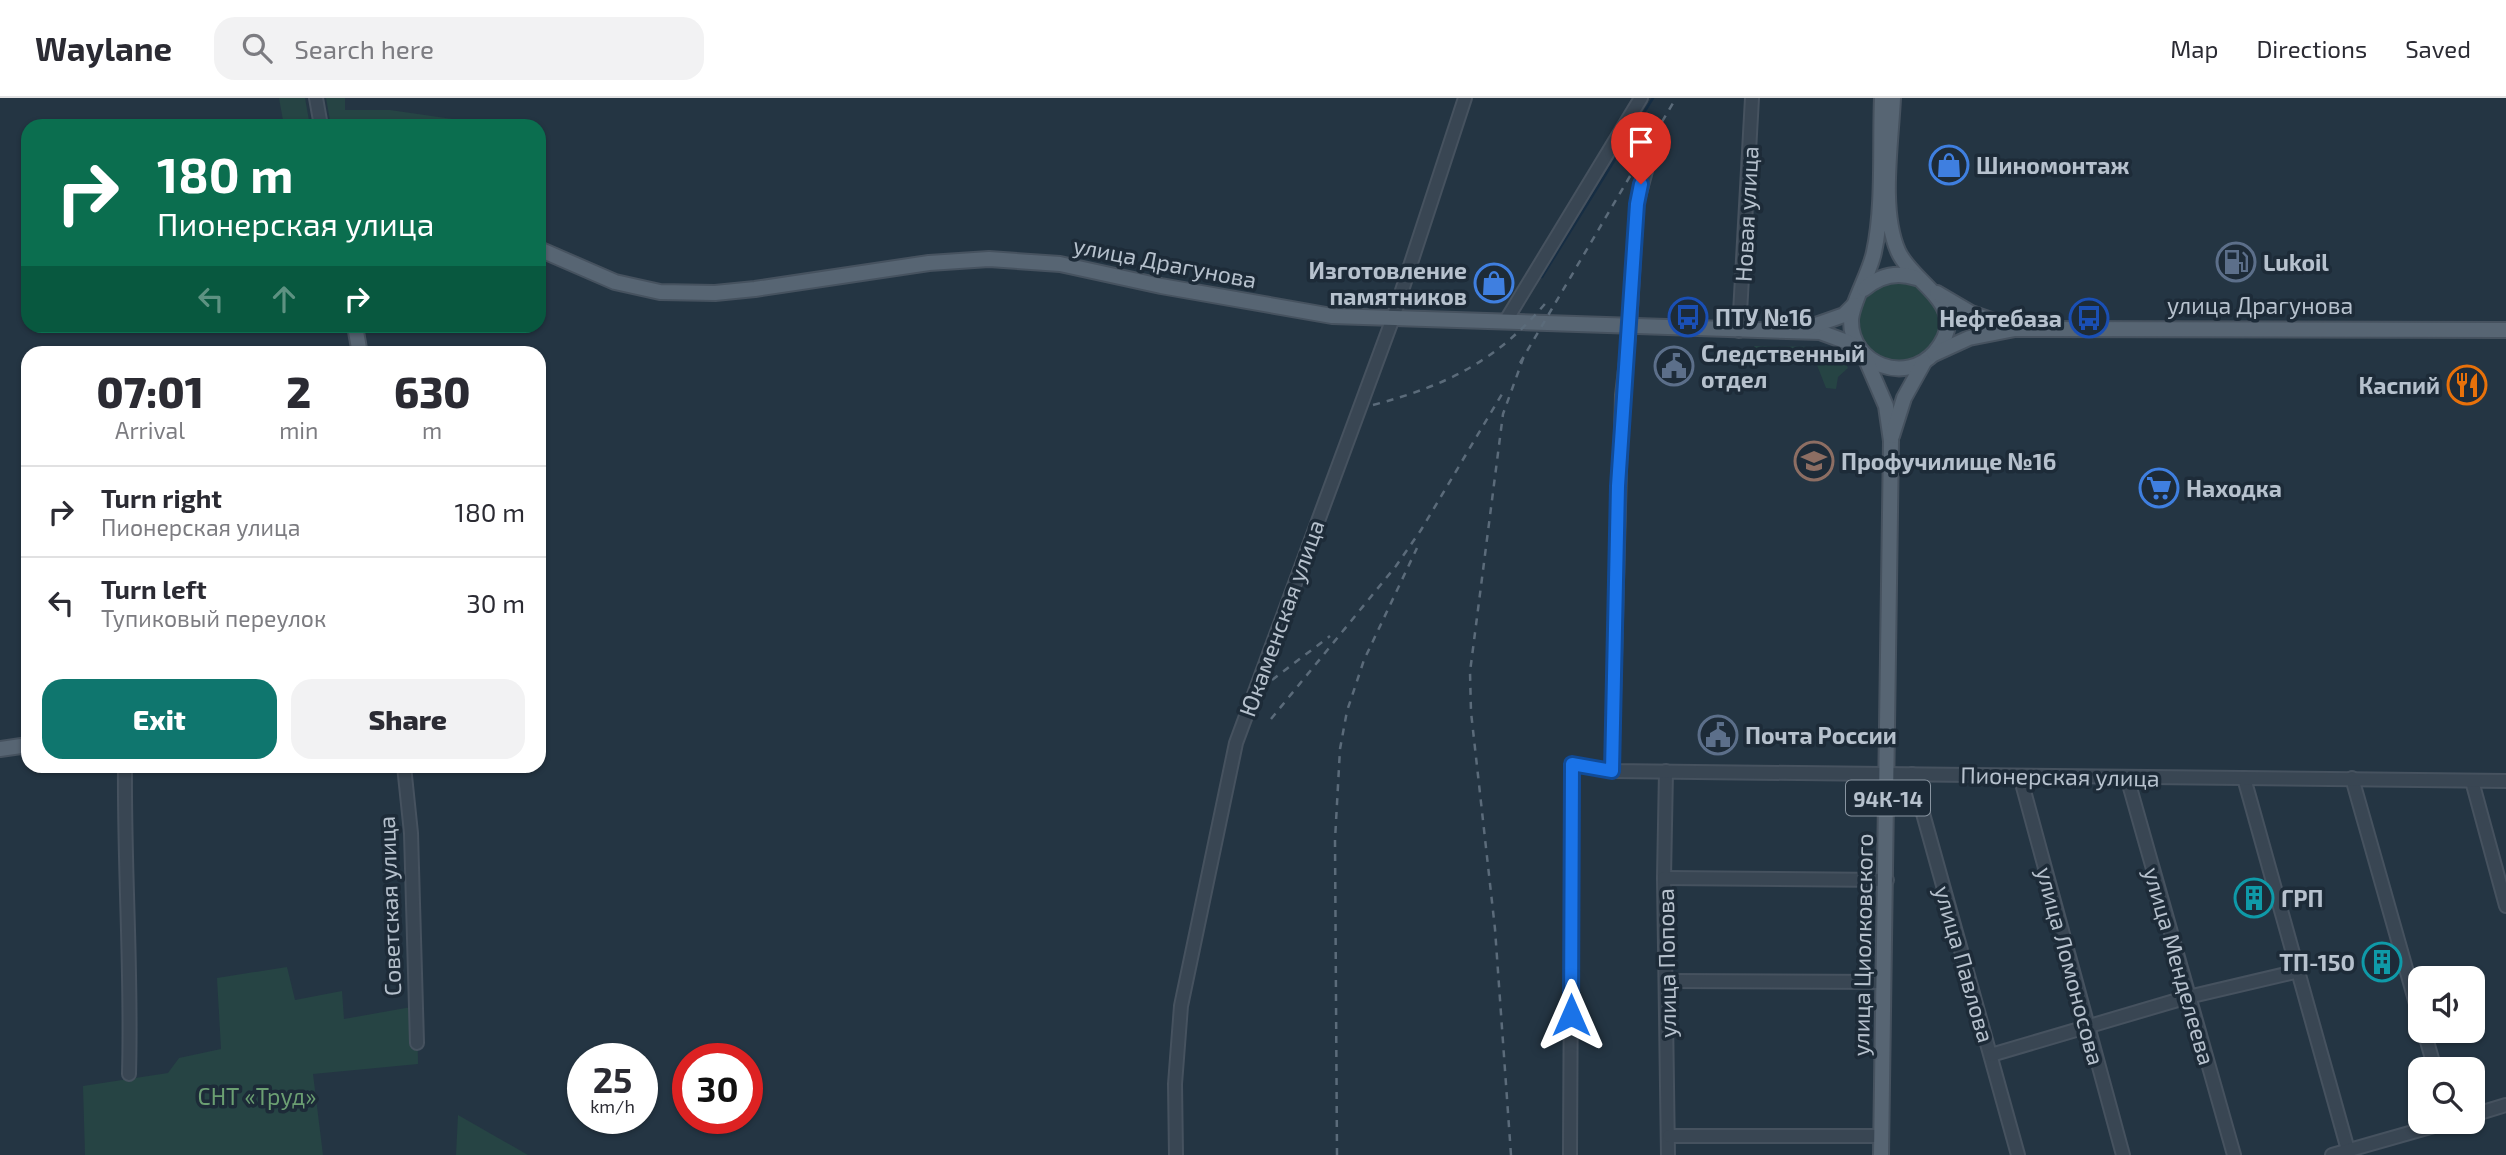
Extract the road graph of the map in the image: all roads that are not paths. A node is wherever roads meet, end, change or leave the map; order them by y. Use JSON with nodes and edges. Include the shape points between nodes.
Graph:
{"nodes":[{"id":1,"x":316,"y":98,"type":"edge"},
{"id":2,"x":1465,"y":98,"type":"edge"},
{"id":3,"x":1641,"y":98,"type":"edge"},
{"id":4,"x":1752,"y":98,"type":"edge"},
{"id":5,"x":1882,"y":98,"type":"edge"},
{"id":6,"x":1893,"y":98,"type":"edge"},
{"id":7,"x":320,"y":119,"type":"edge"},
{"id":8,"x":1646,"y":171,"type":"dead end"},
{"id":9,"x":546,"y":252,"type":"edge"},
{"id":10,"x":1918,"y":278,"type":"junction"},
{"id":11,"x":1863,"y":290,"type":"junction"},
{"id":12,"x":1936,"y":293,"type":"junction"},
{"id":13,"x":1854,"y":305,"type":"junction"},
{"id":14,"x":1393,"y":318,"type":"junction"},
{"id":15,"x":1505,"y":322,"type":"junction"},
{"id":16,"x":1630,"y":327,"type":"junction"},
{"id":17,"x":2015,"y":329,"type":"junction"},
{"id":18,"x":2506,"y":330,"type":"edge"},
{"id":19,"x":1739,"y":331,"type":"junction"},
{"id":20,"x":1792,"y":331,"type":"junction"},
{"id":21,"x":1861,"y":351,"type":"junction"},
{"id":22,"x":1928,"y":358,"type":"junction"},
{"id":23,"x":1891,"y":441,"type":"junction"},
{"id":24,"x":21,"y":746,"type":"edge"},
{"id":25,"x":0,"y":749,"type":"edge"},
{"id":26,"x":1612,"y":771,"type":"junction"},
{"id":27,"x":1666,"y":771,"type":"junction"},
{"id":28,"x":125,"y":773,"type":"edge"},
{"id":29,"x":405,"y":773,"type":"edge"},
{"id":30,"x":1889,"y":774,"type":"junction"},
{"id":31,"x":1912,"y":774,"type":"junction"},
{"id":32,"x":2020,"y":776,"type":"junction"},
{"id":33,"x":2127,"y":777,"type":"junction"},
{"id":34,"x":2244,"y":778,"type":"junction"},
{"id":35,"x":2352,"y":778,"type":"junction"},
{"id":36,"x":2472,"y":781,"type":"junction"},
{"id":37,"x":2506,"y":781,"type":"edge"},
{"id":38,"x":1664,"y":878,"type":"junction"},
{"id":39,"x":1887,"y":880,"type":"junction"},
{"id":40,"x":2506,"y":906,"type":"edge"},
{"id":41,"x":2300,"y":971,"type":"junction"},
{"id":42,"x":2408,"y":976,"type":"edge"},
{"id":43,"x":1667,"y":981,"type":"junction"},
{"id":44,"x":1884,"y":982,"type":"junction"},
{"id":45,"x":2188,"y":997,"type":"junction"},
{"id":46,"x":2088,"y":1027,"type":"junction"},
{"id":47,"x":417,"y":1043,"type":"dead end"},
{"id":48,"x":1991,"y":1055,"type":"junction"},
{"id":49,"x":129,"y":1074,"type":"dead end"},
{"id":50,"x":2506,"y":1105,"type":"edge"},
{"id":51,"x":2485,"y":1111,"type":"edge"},
{"id":52,"x":2408,"y":1133,"type":"edge"},
{"id":53,"x":1669,"y":1136,"type":"junction"},
{"id":54,"x":1881,"y":1136,"type":"junction"},
{"id":55,"x":2348,"y":1150,"type":"junction"},
{"id":56,"x":1176,"y":1155,"type":"edge"},
{"id":57,"x":1570,"y":1155,"type":"edge"},
{"id":58,"x":1668,"y":1155,"type":"edge"},
{"id":59,"x":1881,"y":1155,"type":"edge"},
{"id":60,"x":2018,"y":1155,"type":"edge"},
{"id":61,"x":2123,"y":1155,"type":"edge"},
{"id":62,"x":2234,"y":1155,"type":"edge"},
{"id":63,"x":2332,"y":1155,"type":"edge"}],
"edges":[{"from":1,"to":7,"type":"street"},
{"from":2,"to":14,"type":"street","name":"Юкаменская улица"},
{"from":3,"to":15,"type":"street"},
{"from":4,"to":19,"type":"street","name":"Новая улица"},
{"from":5,"to":11,"type":"main road","via":[[1877,238]]},
{"from":6,"to":10,"type":"main road","via":[[1890,224],[1902,260]]},
{"from":8,"to":16,"type":"street","via":[[1637,204]]},
{"from":9,"to":14,"type":"main road","name":"улица Драгунова","via":[[615,282],[660,292],[755,289],[929,263],[989,259],[1060,264],[1332,316]]},
{"from":10,"to":11,"type":"main road","via":[[1884,276]]},
{"from":10,"to":12,"type":"main road"},
{"from":11,"to":13,"type":"main road"},
{"from":12,"to":17,"type":"main road","name":"улица Драгунова","via":[[1971,313]]},
{"from":12,"to":22,"type":"main road","via":[[1944,310],[1945,328]]},
{"from":13,"to":20,"type":"main road","name":"улица Драгунова","via":[[1830,321]]},
{"from":13,"to":21,"type":"main road","via":[[1851,323]]},
{"from":14,"to":15,"type":"main road","name":"улица Драгунова"},
{"from":14,"to":56,"type":"street","name":"Юкаменская улица","via":[[1236,743],[1181,1006]]},
{"from":15,"to":16,"type":"main road","name":"улица Драгунова"},
{"from":16,"to":19,"type":"main road","name":"улица Драгунова"},
{"from":16,"to":26,"type":"street","via":[[1619,473]]},
{"from":17,"to":18,"type":"main road","name":"улица Драгунова"},
{"from":17,"to":22,"type":"main road","name":"улица Драгунова","via":[[1969,338]]},
{"from":19,"to":20,"type":"main road","name":"улица Драгунова"},
{"from":20,"to":21,"type":"main road","name":"улица Драгунова","via":[[1820,332]]},
{"from":21,"to":22,"type":"main road","via":[[1891,369]]},
{"from":21,"to":23,"type":"main road","name":"улица Циолковского","via":[[1886,405]]},
{"from":22,"to":23,"type":"main road","name":"улица Циолковского","via":[[1904,398]]},
{"from":23,"to":30,"type":"main road","name":"улица Циолковского","number":"94К-14"},
{"from":24,"to":25,"type":"main road"},
{"from":26,"to":27,"type":"street","name":"Пионерская улица"},
{"from":26,"to":57,"type":"street","name":"Пионерская улица","via":[[1572,764]]},
{"from":27,"to":30,"type":"street","name":"Пионерская улица"},
{"from":27,"to":38,"type":"street","name":"улица Попова"},
{"from":28,"to":49,"type":"street","via":[[132,981]]},
{"from":29,"to":47,"type":"street","name":"Советская улица","via":[[411,833]]},
{"from":30,"to":31,"type":"street","name":"Пионерская улица"},
{"from":30,"to":39,"type":"main road","name":"улица Циолковского","number":"94К-14"},
{"from":31,"to":32,"type":"street","name":"Пионерская улица"},
{"from":31,"to":48,"type":"street","name":"улица Павлова"},
{"from":32,"to":33,"type":"street","name":"Пионерская улица"},
{"from":32,"to":46,"type":"street","name":"улица Ломоносова"},
{"from":33,"to":34,"type":"street","name":"Пионерская улица"},
{"from":33,"to":45,"type":"street","name":"улица Менделеева"},
{"from":34,"to":35,"type":"street","name":"Пионерская улица"},
{"from":34,"to":41,"type":"street"},
{"from":35,"to":36,"type":"street","name":"Пионерская улица"},
{"from":35,"to":42,"type":"street"},
{"from":36,"to":37,"type":"street","name":"Пионерская улица"},
{"from":36,"to":40,"type":"street"},
{"from":38,"to":39,"type":"street"},
{"from":38,"to":43,"type":"street","name":"улица Попова"},
{"from":39,"to":44,"type":"main road","name":"улица Циолковского","number":"94К-14"},
{"from":41,"to":45,"type":"street"},
{"from":41,"to":55,"type":"street"},
{"from":43,"to":44,"type":"street"},
{"from":43,"to":53,"type":"street","name":"улица Попова"},
{"from":44,"to":54,"type":"main road","name":"улица Циолковского","number":"94К-14"},
{"from":45,"to":46,"type":"street"},
{"from":45,"to":62,"type":"street","name":"улица Менделеева"},
{"from":46,"to":48,"type":"street"},
{"from":46,"to":61,"type":"street","name":"улица Ломоносова"},
{"from":48,"to":60,"type":"street","name":"улица Павлова"},
{"from":50,"to":51,"type":"street"},
{"from":52,"to":55,"type":"street"},
{"from":53,"to":54,"type":"street"},
{"from":53,"to":58,"type":"street","name":"улица Попова"},
{"from":54,"to":59,"type":"main road","name":"улица Циолковского","number":"94К-14"},
{"from":55,"to":63,"type":"street"}]}
